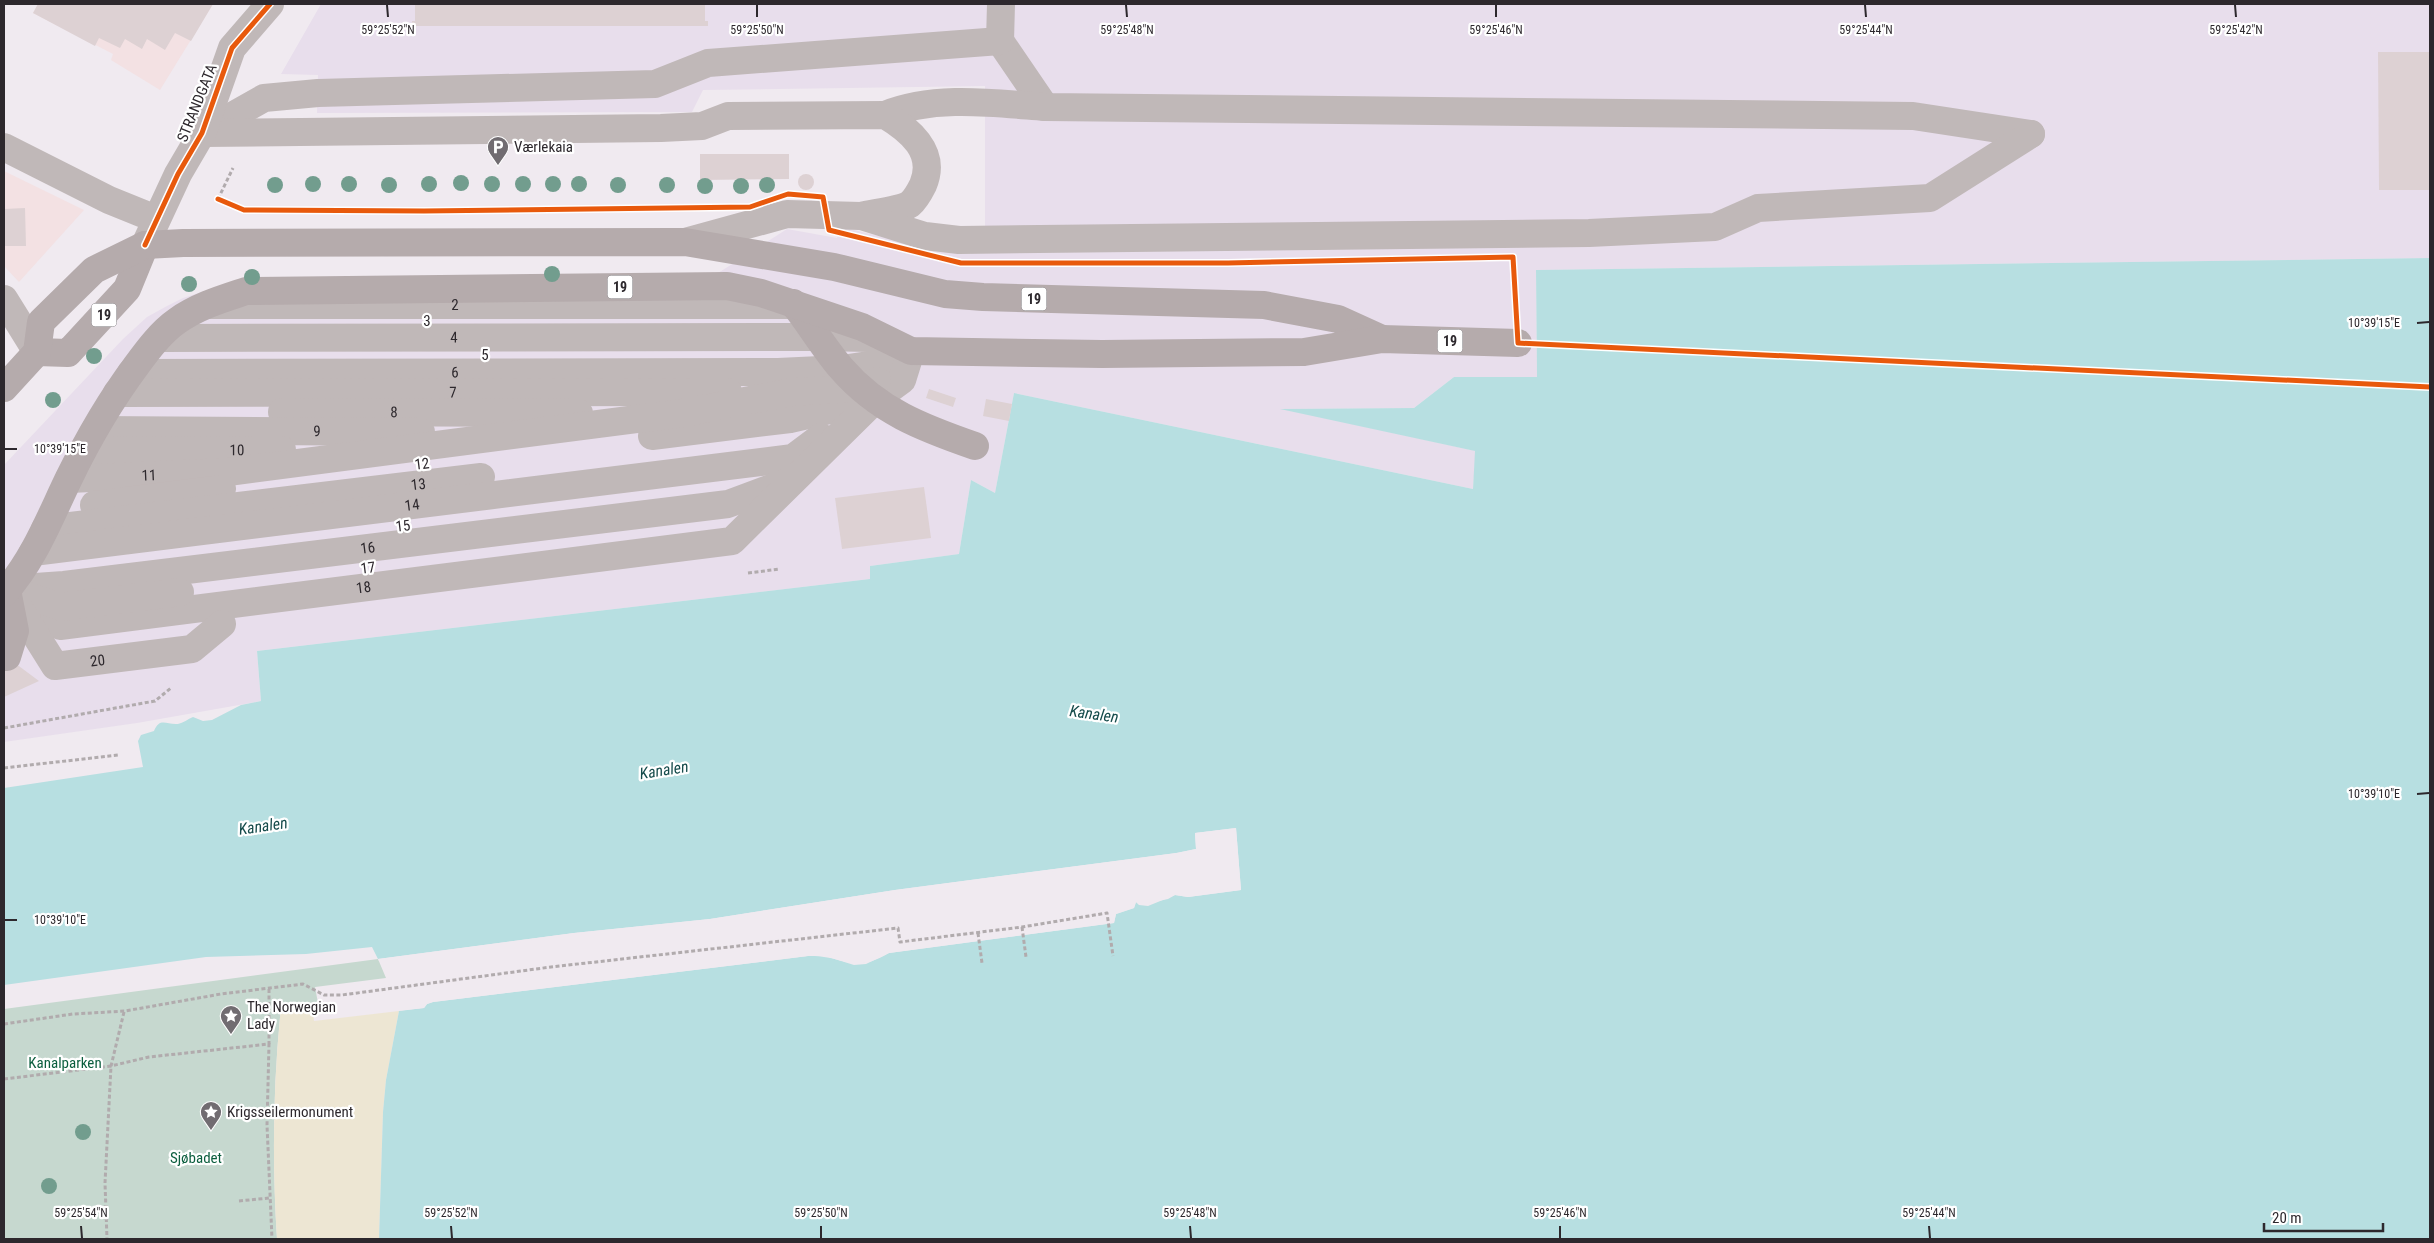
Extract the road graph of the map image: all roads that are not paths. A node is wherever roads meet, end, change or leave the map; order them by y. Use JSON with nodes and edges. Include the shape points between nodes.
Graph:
{"nodes":[{"id":1,"x":270,"y":4,"type":"edge"},
{"id":2,"x":1001,"y":4,"type":"edge"},
{"id":3,"x":1000,"y":41,"type":"junction"},
{"id":4,"x":1045,"y":107,"type":"junction"},
{"id":5,"x":885,"y":115,"type":"junction"},
{"id":6,"x":202,"y":133,"type":"junction"},
{"id":7,"x":4,"y":147,"type":"edge"},
{"id":8,"x":861,"y":216,"type":"junction"},
{"id":9,"x":156,"y":219,"type":"junction"},
{"id":10,"x":685,"y":242,"type":"junction"},
{"id":11,"x":145,"y":245,"type":"junction"},
{"id":12,"x":751,"y":253,"type":"junction"},
{"id":13,"x":4,"y":300,"type":"edge"},
{"id":14,"x":203,"y":305,"type":"junction"},
{"id":15,"x":708,"y":313,"type":"junction"},
{"id":16,"x":818,"y":337,"type":"junction"},
{"id":17,"x":1382,"y":339,"type":"junction"},
{"id":18,"x":1518,"y":342,"type":"road end"},
{"id":19,"x":911,"y":351,"type":"junction"},
{"id":20,"x":37,"y":352,"type":"junction"},
{"id":21,"x":771,"y":364,"type":"junction"},
{"id":22,"x":126,"y":384,"type":"junction"},
{"id":23,"x":4,"y":388,"type":"edge"},
{"id":24,"x":868,"y":394,"type":"junction"},
{"id":25,"x":683,"y":413,"type":"junction"},
{"id":26,"x":540,"y":432,"type":"junction"},
{"id":27,"x":975,"y":446,"type":"dead end"},
{"id":28,"x":793,"y":448,"type":"junction"},
{"id":29,"x":389,"y":450,"type":"junction"},
{"id":30,"x":69,"y":479,"type":"junction"},
{"id":31,"x":729,"y":513,"type":"junction"},
{"id":32,"x":24,"y":562,"type":"edge"},
{"id":33,"x":242,"y":603,"type":"junction"},
{"id":34,"x":7,"y":657,"type":"dead end"}],
"edges":[{"from":1,"to":6,"type":"street","name":"STRANDGATA","via":[[232,48]]},
{"from":2,"to":3,"type":"street"},
{"from":3,"to":4,"type":"street"},
{"from":3,"to":6,"type":"street","via":[[708,63],[655,84],[318,93],[264,98]]},
{"from":4,"to":5,"type":"street","via":[[985,102],[907,106]]},
{"from":4,"to":8,"type":"street","via":[[1913,116],[2031,134],[1930,198],[1758,208],[1715,227],[1589,234],[959,240],[925,236]]},
{"from":5,"to":6,"type":"street","via":[[728,116],[702,126],[661,128]]},
{"from":5,"to":8,"type":"street","via":[[906,128],[926,153],[926,178],[920,192],[909,204]]},
{"from":6,"to":9,"type":"street","name":"STRANDGATA"},
{"from":7,"to":9,"type":"street","via":[[109,200]]},
{"from":8,"to":10,"type":"street","via":[[787,214]]},
{"from":9,"to":11,"type":"street","name":"STRANDGATA"},
{"from":10,"to":11,"type":"highway","number":"19","via":[[213,242]]},
{"from":10,"to":12,"type":"highway","number":"19"},
{"from":11,"to":20,"type":"highway","number":"19","via":[[94,270],[63,298],[41,322]]},
{"from":11,"to":20,"type":"highway","name":"STRANDGATA","number":"19","via":[[127,289],[68,353]]},
{"from":12,"to":16,"type":"highway","number":"19"},
{"from":12,"to":17,"type":"highway","number":"19","via":[[834,267],[945,294],[1264,305],[1338,319]]},
{"from":13,"to":20,"type":"street"},
{"from":14,"to":15,"type":"street","name":"2"},
{"from":14,"to":16,"type":"highway","number":"19","via":[[246,291],[727,286],[762,293]]},
{"from":14,"to":22,"type":"highway","number":"19"},
{"from":15,"to":16,"type":"street"},
{"from":15,"to":22,"type":"street","name":"3"},
{"from":16,"to":19,"type":"street","via":[[870,338]]},
{"from":16,"to":19,"type":"street","via":[[888,362]]},
{"from":16,"to":19,"type":"highway","number":"19","via":[[846,323]]},
{"from":16,"to":21,"type":"street"},
{"from":16,"to":21,"type":"street"},
{"from":16,"to":24,"type":"highway","number":"19"},
{"from":17,"to":18,"type":"highway","number":"19"},
{"from":17,"to":19,"type":"highway","number":"19","via":[[1304,352],[1102,354]]},
{"from":19,"to":24,"type":"street","via":[[902,380]]},
{"from":20,"to":23,"type":"highway"},
{"from":21,"to":22,"type":"street","name":"7"},
{"from":21,"to":22,"type":"street","name":"5"},
{"from":21,"to":24,"type":"street"},
{"from":21,"to":25,"type":"street"},
{"from":22,"to":25,"type":"street","name":"8"},
{"from":22,"to":26,"type":"street","name":"9"},
{"from":22,"to":29,"type":"street","name":"10"},
{"from":22,"to":30,"type":"highway"},
{"from":24,"to":27,"type":"highway","number":"19","via":[[913,424]]},
{"from":24,"to":28,"type":"street"},
{"from":24,"to":28,"type":"street"},
{"from":25,"to":26,"type":"street"},
{"from":26,"to":29,"type":"street"},
{"from":28,"to":31,"type":"street"},
{"from":28,"to":31,"type":"street"},
{"from":28,"to":32,"type":"street","name":"14"},
{"from":28,"to":32,"type":"street","name":"12"},
{"from":29,"to":30,"type":"street","name":"11","via":[[228,472]]},
{"from":30,"to":32,"type":"highway"},
{"from":31,"to":32,"type":"street","name":"16","via":[[64,585]]},
{"from":31,"to":33,"type":"street","name":"18"},
{"from":32,"to":33,"type":"street","name":"18","via":[[60,626]]},
{"from":32,"to":33,"type":"street","via":[[55,646],[222,624]]},
{"from":32,"to":34,"type":"highway","via":[[16,631]]}]}
